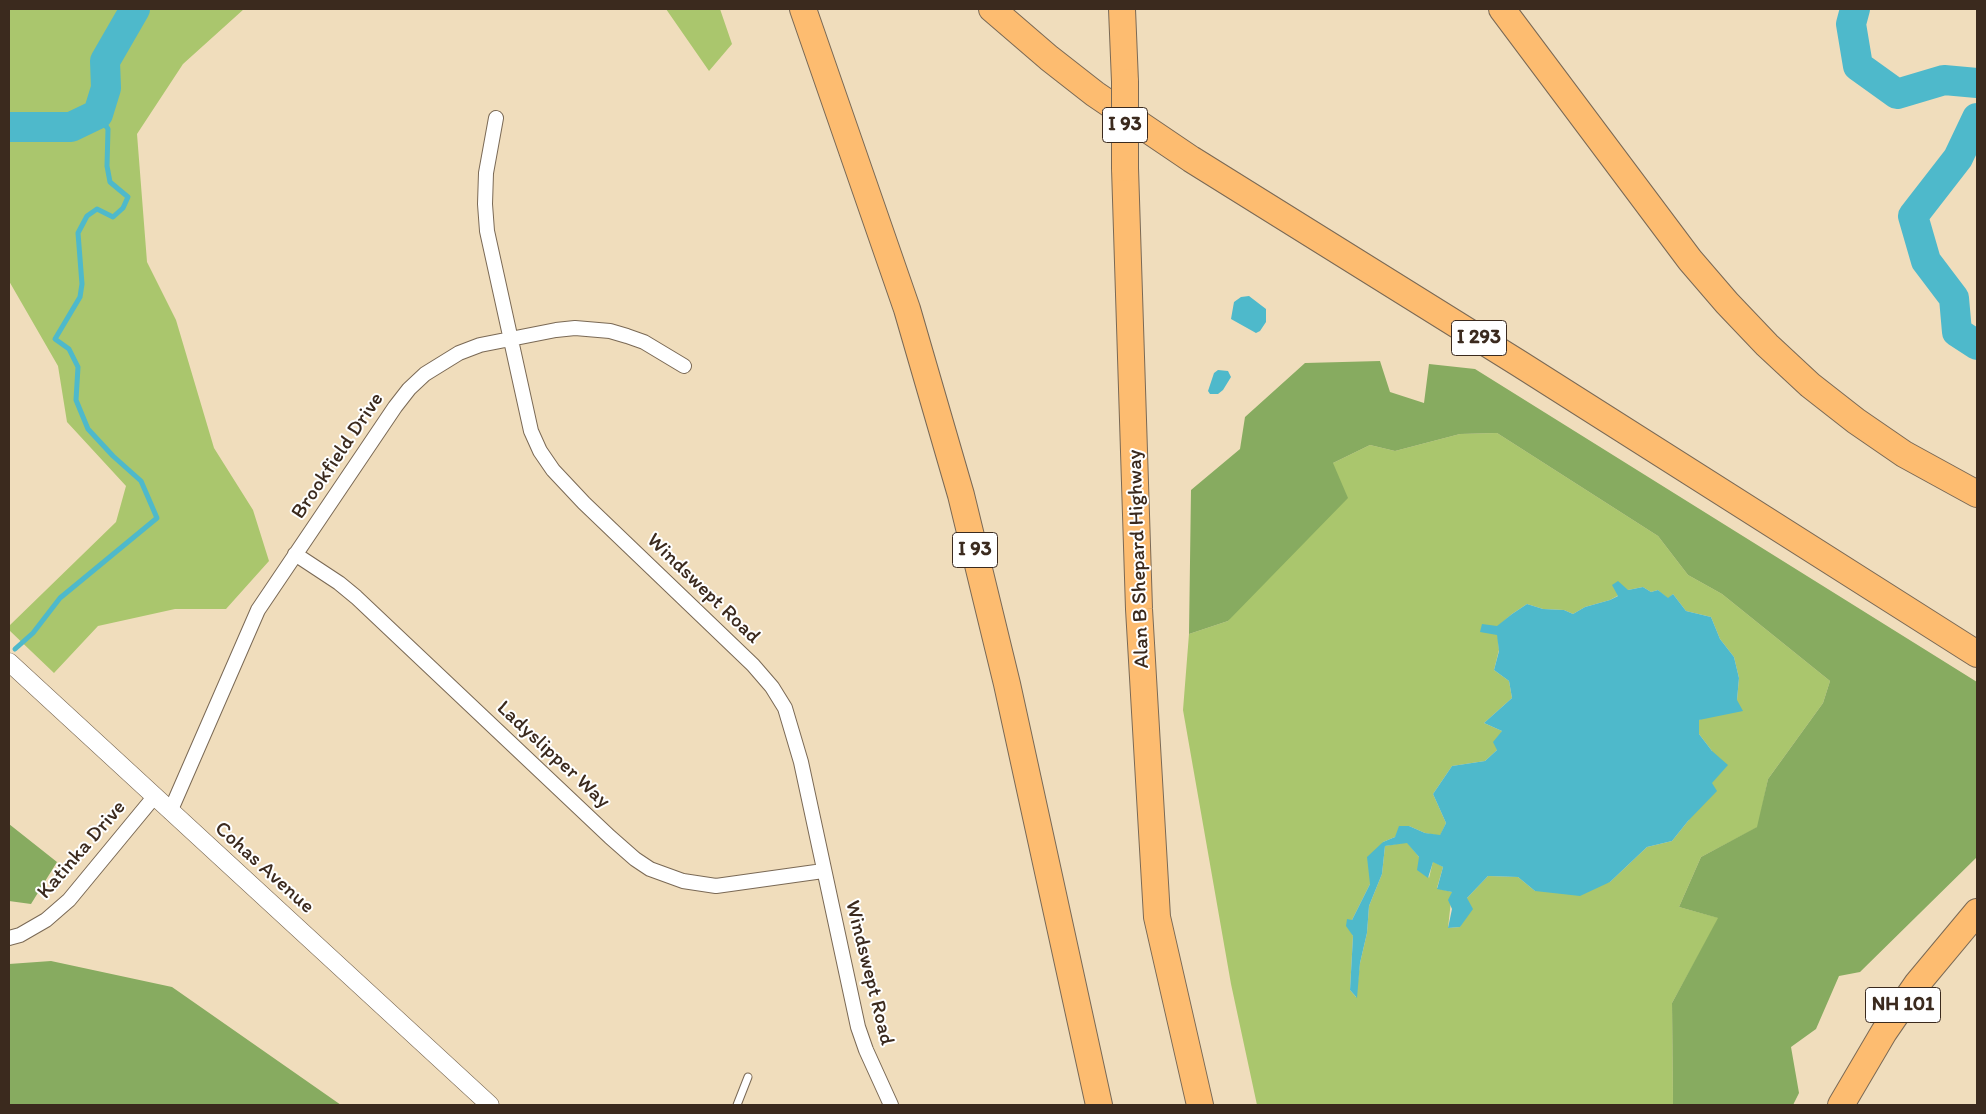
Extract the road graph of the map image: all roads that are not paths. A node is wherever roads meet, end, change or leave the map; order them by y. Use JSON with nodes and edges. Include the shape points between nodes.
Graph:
{"nodes":[{"id":1,"x":803,"y":9,"type":"edge"},
{"id":2,"x":992,"y":9,"type":"edge"},
{"id":3,"x":1122,"y":9,"type":"edge"},
{"id":4,"x":1502,"y":9,"type":"edge"},
{"id":5,"x":496,"y":118,"type":"dead end"},
{"id":6,"x":510,"y":339,"type":"junction"},
{"id":7,"x":684,"y":366,"type":"dead end"},
{"id":8,"x":1977,"y":494,"type":"edge"},
{"id":9,"x":295,"y":554,"type":"junction"},
{"id":10,"x":1977,"y":654,"type":"edge"},
{"id":11,"x":9,"y":662,"type":"edge"},
{"id":12,"x":154,"y":797,"type":"junction"},
{"id":13,"x":170,"y":812,"type":"junction"},
{"id":14,"x":824,"y":871,"type":"junction"},
{"id":15,"x":1977,"y":912,"type":"edge"},
{"id":16,"x":9,"y":938,"type":"edge"},
{"id":17,"x":748,"y":1077,"type":"dead end"},
{"id":18,"x":490,"y":1105,"type":"edge"},
{"id":19,"x":737,"y":1105,"type":"edge"},
{"id":20,"x":891,"y":1105,"type":"edge"},
{"id":21,"x":1099,"y":1105,"type":"edge"},
{"id":22,"x":1200,"y":1105,"type":"edge"},
{"id":23,"x":1841,"y":1105,"type":"edge"}],
"edges":[{"from":1,"to":21,"type":"highway","number":"I 93","via":[[907,309],[961,495],[1005,675]]},
{"from":2,"to":10,"type":"highway","number":"I 293","via":[[1095,94],[1191,159]]},
{"from":3,"to":22,"type":"highway","name":"Alan B Shepard Highway","number":"I 93","bridge":true,"via":[[1139,609],[1157,917]]},
{"from":4,"to":8,"type":"highway","via":[[1690,260],[1767,345],[1810,385],[1856,420],[1904,454]]},
{"from":5,"to":6,"type":"street","name":"Windswept Road","via":[[484,204],[486,231]]},
{"from":6,"to":7,"type":"street","name":"Brookfield Drive","via":[[575,328],[610,331],[644,342]]},
{"from":6,"to":9,"type":"street","name":"Brookfield Drive","via":[[459,353],[440,363],[408,389]]},
{"from":6,"to":14,"type":"street","name":"Windswept Road","via":[[531,430],[553,470],[753,665],[785,708],[799,754]]},
{"from":9,"to":13,"type":"street","name":"Brookfield Drive","via":[[248,630]]},
{"from":9,"to":14,"type":"street","name":"Ladyslipper Way","via":[[356,597],[610,837],[650,870],[683,881],[716,886]]},
{"from":11,"to":12,"type":"street","name":"Cohas Avenue"},
{"from":12,"to":13,"type":"street","name":"Cohas Avenue"},
{"from":12,"to":16,"type":"street","name":"Katinka Drive","via":[[69,900],[46,920]]},
{"from":13,"to":18,"type":"street","name":"Cohas Avenue"},
{"from":14,"to":20,"type":"street","name":"Windswept Road","via":[[858,1027]]},
{"from":15,"to":23,"type":"highway","number":"NH 101","via":[[1917,984]]},
{"from":17,"to":19,"type":"lane"}]}
